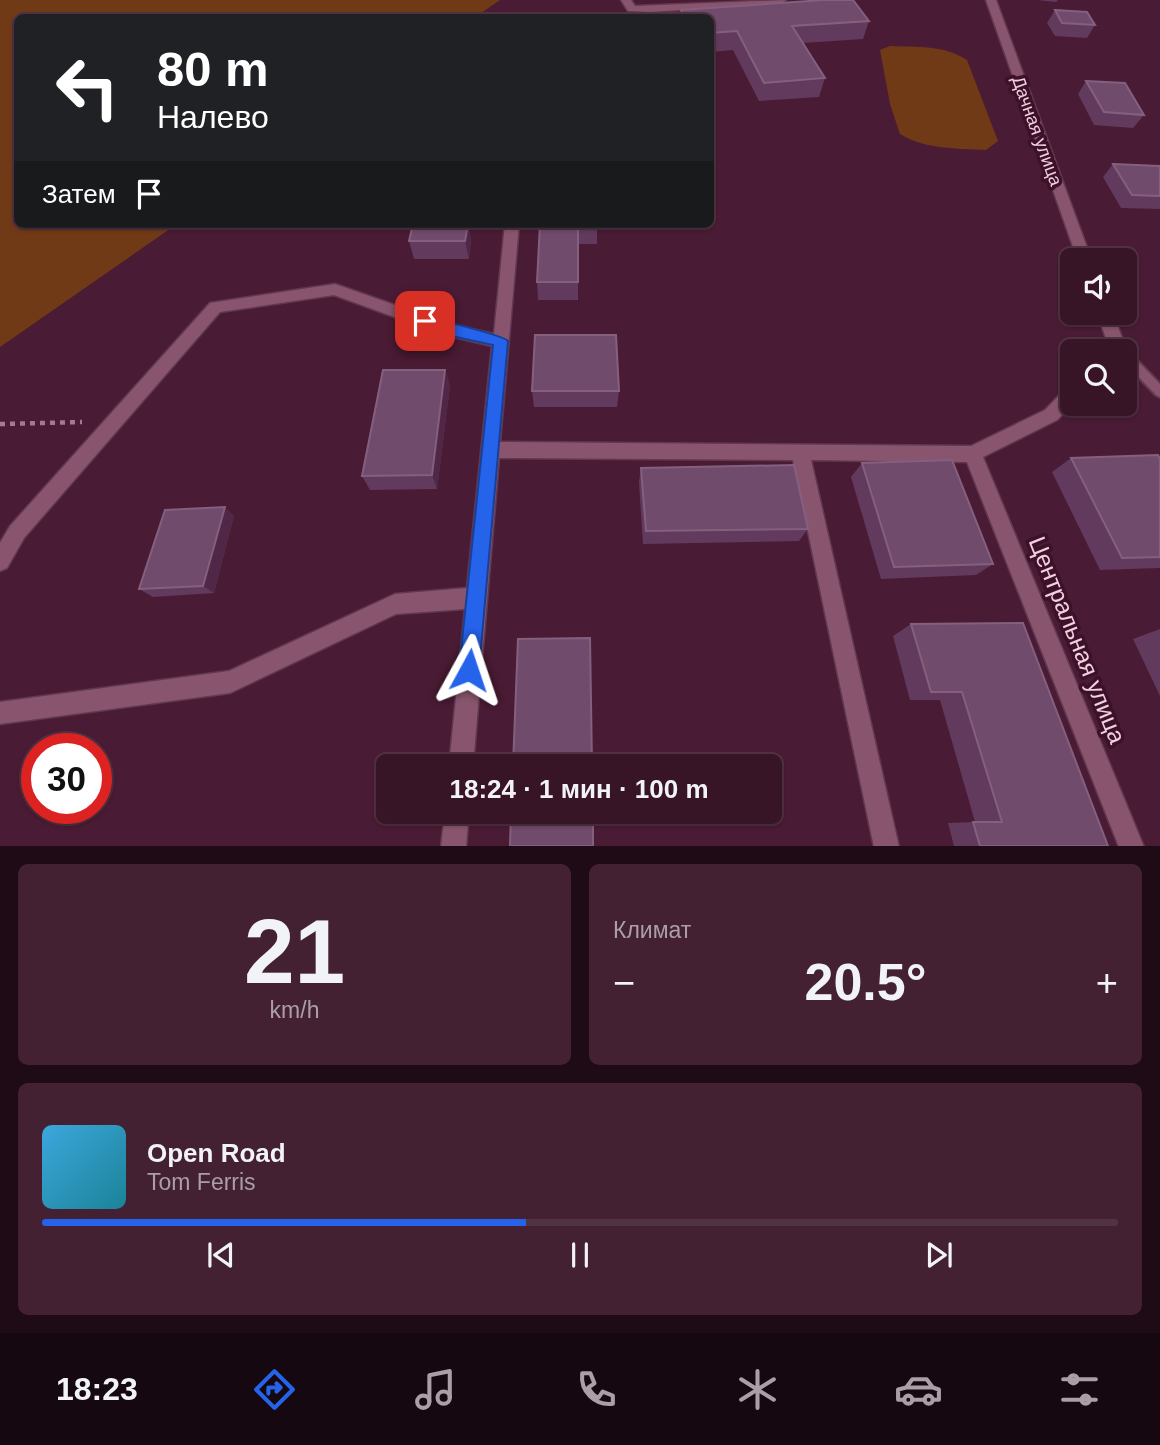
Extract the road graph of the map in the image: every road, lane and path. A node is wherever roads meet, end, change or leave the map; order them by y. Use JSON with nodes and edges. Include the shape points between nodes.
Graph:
{"nodes":[{"id":1,"x":626,"y":0,"type":"edge"},
{"id":2,"x":781,"y":0,"type":"edge"},
{"id":3,"x":990,"y":0,"type":"edge"},
{"id":4,"x":512,"y":228,"type":"edge"},
{"id":5,"x":1080,"y":248,"type":"edge"},
{"id":6,"x":500,"y":341,"type":"junction"},
{"id":7,"x":1137,"y":369,"type":"edge"},
{"id":8,"x":1160,"y":392,"type":"edge"},
{"id":9,"x":1060,"y":406,"type":"edge"},
{"id":10,"x":115,"y":421,"type":"junction"},
{"id":11,"x":0,"y":424,"type":"edge"},
{"id":12,"x":489,"y":450,"type":"junction"},
{"id":13,"x":800,"y":452,"type":"junction"},
{"id":14,"x":973,"y":454,"type":"junction"},
{"id":15,"x":0,"y":561,"type":"edge"},
{"id":16,"x":476,"y":597,"type":"junction"},
{"id":17,"x":0,"y":713,"type":"edge"},
{"id":18,"x":462,"y":754,"type":"edge"},
{"id":19,"x":456,"y":824,"type":"edge"},
{"id":20,"x":453,"y":846,"type":"edge"},
{"id":21,"x":887,"y":846,"type":"edge"},
{"id":22,"x":1132,"y":846,"type":"edge"}],
"edges":[{"from":1,"to":2,"type":"street","via":[[632,9],[651,9]]},
{"from":3,"to":5,"type":"street","name":"Дачная улица"},
{"from":4,"to":6,"type":"street"},
{"from":6,"to":10,"type":"street","via":[[447,330],[335,289],[215,307]]},
{"from":6,"to":12,"type":"street"},
{"from":7,"to":8,"type":"lane"},
{"from":9,"to":14,"type":"street","via":[[1051,415]]},
{"from":10,"to":11,"type":"path"},
{"from":10,"to":15,"type":"street","via":[[17,532]]},
{"from":12,"to":13,"type":"street"},
{"from":12,"to":16,"type":"street"},
{"from":13,"to":14,"type":"street"},
{"from":13,"to":21,"type":"street"},
{"from":14,"to":22,"type":"street","name":"Центральная улица"},
{"from":16,"to":17,"type":"street","via":[[394,604],[230,682]]},
{"from":16,"to":18,"type":"street"},
{"from":19,"to":20,"type":"street"}]}
